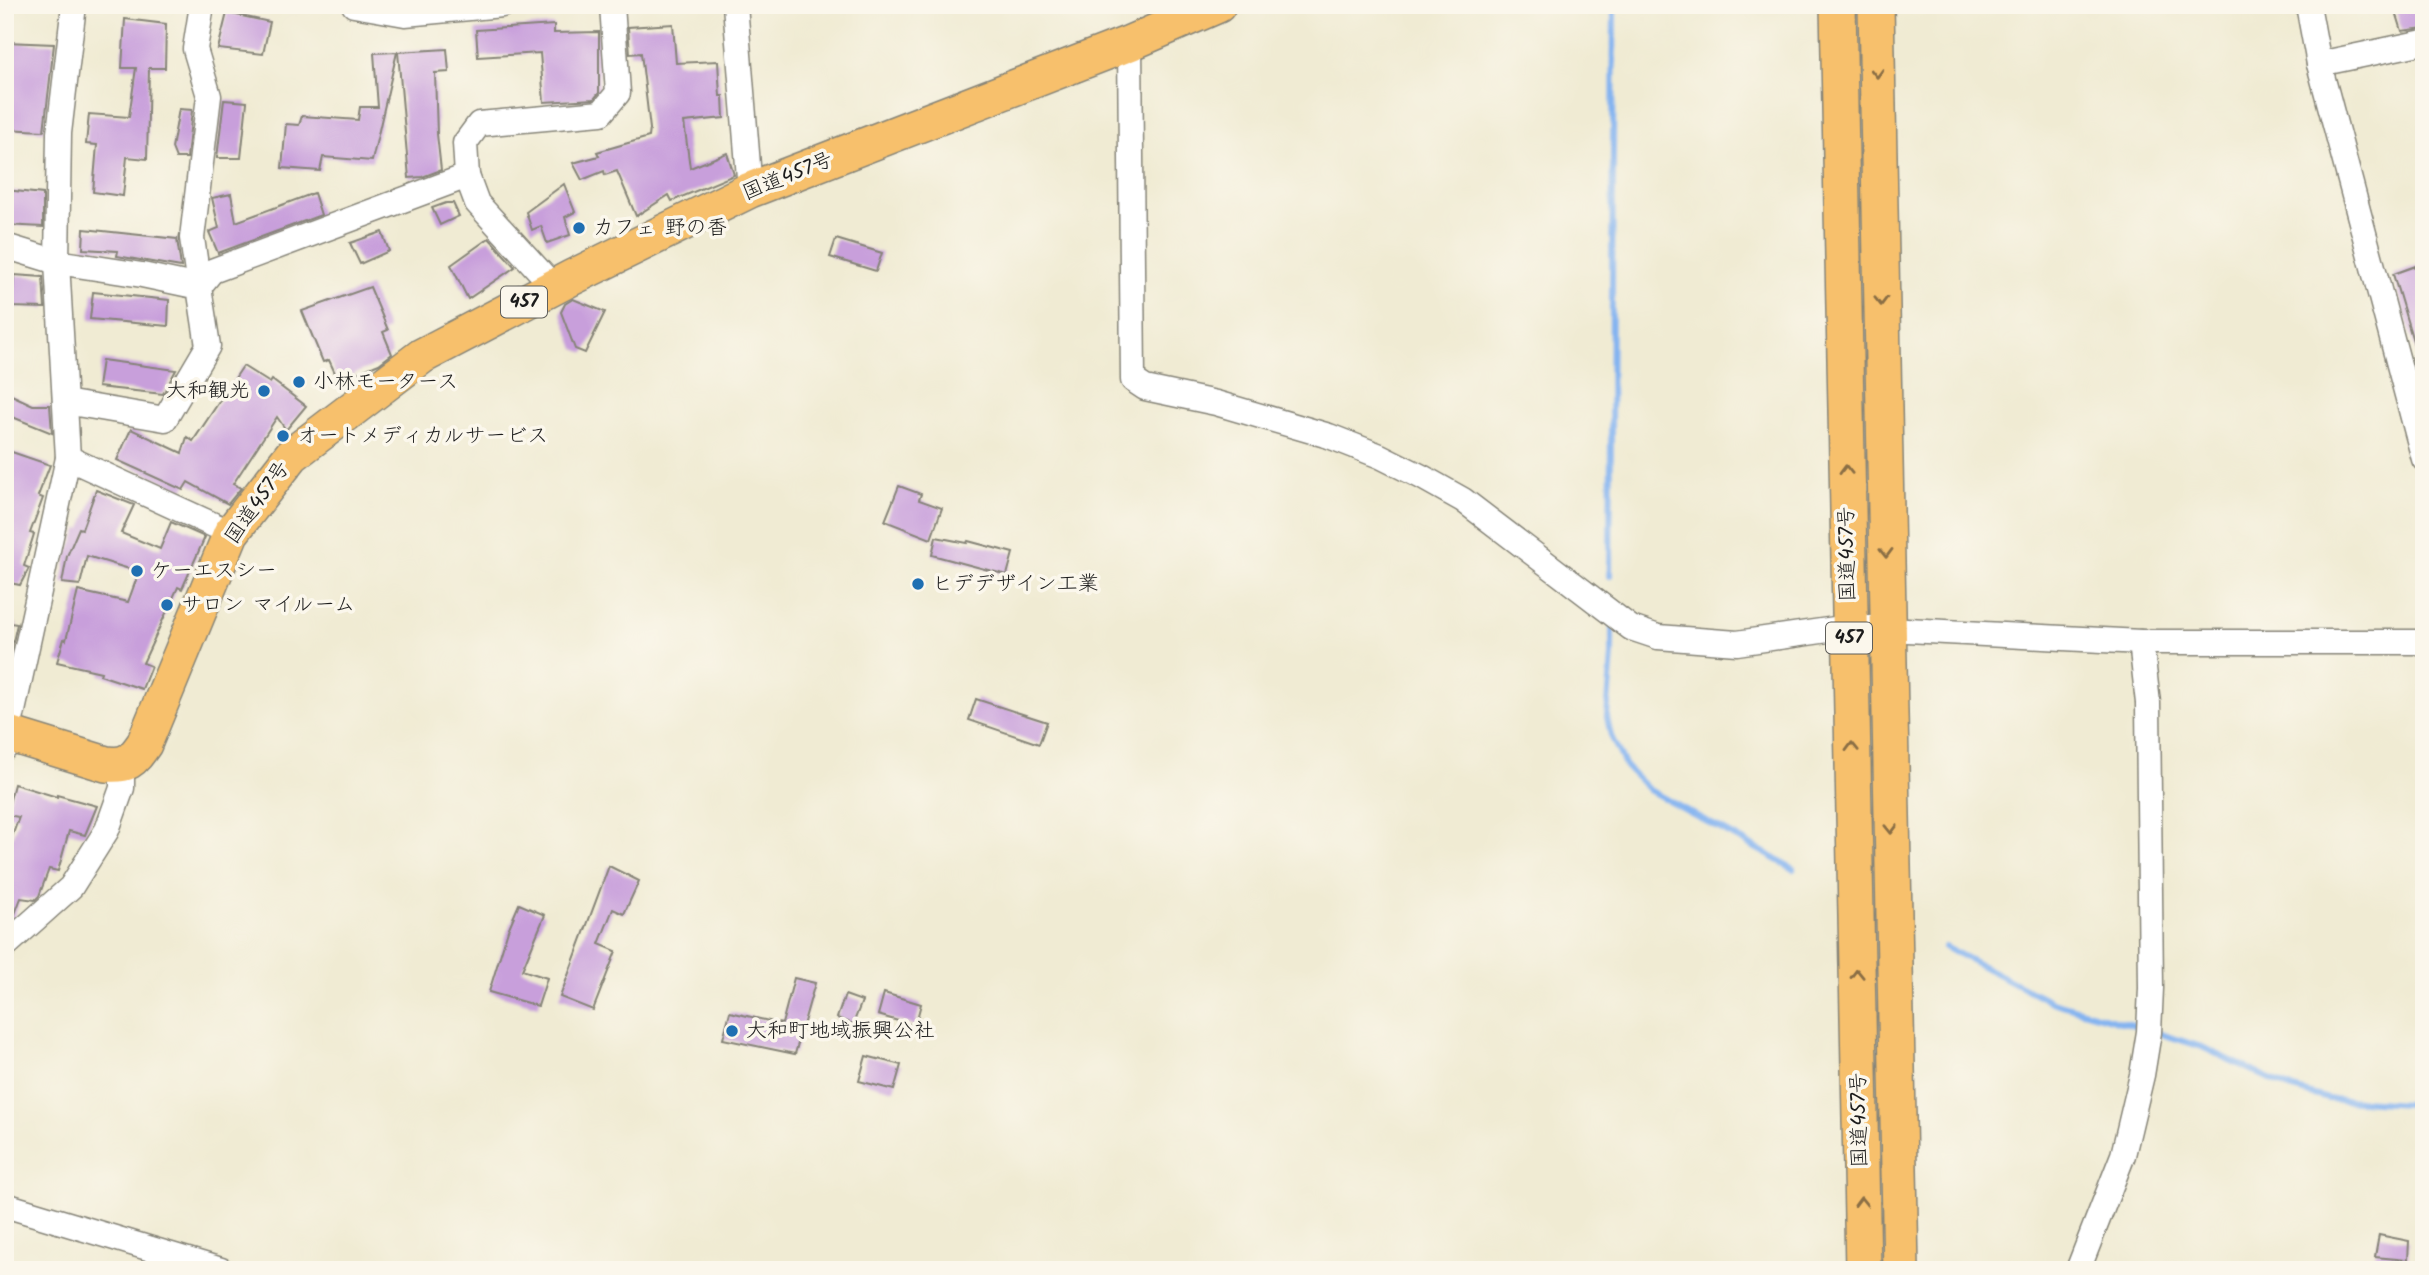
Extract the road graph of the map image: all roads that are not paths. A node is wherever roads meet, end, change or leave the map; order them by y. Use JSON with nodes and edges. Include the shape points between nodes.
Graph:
{"nodes":[{"id":1,"x":75,"y":5,"type":"edge"},
{"id":2,"x":202,"y":5,"type":"edge"},
{"id":3,"x":354,"y":5,"type":"edge"},
{"id":4,"x":502,"y":5,"type":"edge"},
{"id":5,"x":612,"y":5,"type":"edge"},
{"id":6,"x":735,"y":5,"type":"edge"},
{"id":7,"x":1217,"y":5,"type":"edge"},
{"id":8,"x":1838,"y":5,"type":"edge"},
{"id":9,"x":1876,"y":5,"type":"edge"},
{"id":10,"x":2308,"y":5,"type":"edge"},
{"id":11,"x":2424,"y":42,"type":"edge"},
{"id":12,"x":1130,"y":43,"type":"junction"},
{"id":13,"x":2319,"y":64,"type":"junction"},
{"id":14,"x":467,"y":176,"type":"junction"},
{"id":15,"x":750,"y":190,"type":"junction"},
{"id":16,"x":5,"y":246,"type":"edge"},
{"id":17,"x":57,"y":262,"type":"junction"},
{"id":18,"x":199,"y":287,"type":"junction"},
{"id":19,"x":554,"y":287,"type":"junction"},
{"id":20,"x":65,"y":402,"type":"junction"},
{"id":21,"x":68,"y":458,"type":"junction"},
{"id":22,"x":2424,"y":458,"type":"edge"},
{"id":23,"x":231,"y":533,"type":"junction"},
{"id":24,"x":1849,"y":627,"type":"junction"},
{"id":25,"x":1887,"y":628,"type":"junction"},
{"id":26,"x":2141,"y":642,"type":"junction"},
{"id":27,"x":2424,"y":642,"type":"edge"},
{"id":28,"x":7,"y":738,"type":"edge"},
{"id":29,"x":122,"y":765,"type":"junction"},
{"id":30,"x":5,"y":946,"type":"edge"},
{"id":31,"x":5,"y":1205,"type":"edge"},
{"id":32,"x":221,"y":1270,"type":"edge"},
{"id":33,"x":1863,"y":1270,"type":"edge"},
{"id":34,"x":1901,"y":1270,"type":"edge"},
{"id":35,"x":2078,"y":1270,"type":"edge"}],
"edges":[{"from":1,"to":17,"type":"street","via":[[59,133]]},
{"from":2,"to":18,"type":"street","via":[[195,50],[209,96],[192,238]]},
{"from":3,"to":4,"type":"street","via":[[405,14]]},
{"from":5,"to":14,"type":"street","via":[[618,93],[601,113],[479,124],[465,144]]},
{"from":6,"to":15,"type":"street"},
{"from":7,"to":12,"type":"highway","name":"国道457号","number":"457"},
{"from":24,"to":8,"type":"highway","name":"国道457号","number":"457","one_way":true},
{"from":9,"to":25,"type":"highway","name":"国道457号","number":"457","one_way":true},
{"from":10,"to":13,"type":"street"},
{"from":11,"to":13,"type":"street"},
{"from":12,"to":15,"type":"highway","name":"国道457号","number":"457"},
{"from":12,"to":24,"type":"street","via":[[1133,380],[1138,386],[1329,436],[1422,477],[1463,500],[1625,625],[1647,635],[1737,643]]},
{"from":13,"to":22,"type":"street"},
{"from":14,"to":18,"type":"street","via":[[212,271]]},
{"from":14,"to":19,"type":"street","via":[[477,203]]},
{"from":15,"to":19,"type":"highway","name":"国道457号","number":"457"},
{"from":16,"to":17,"type":"street"},
{"from":17,"to":18,"type":"street"},
{"from":17,"to":20,"type":"street"},
{"from":18,"to":20,"type":"street","via":[[208,346],[164,419]]},
{"from":19,"to":23,"type":"highway","name":"国道457号","number":"457","via":[[422,356],[292,456]]},
{"from":20,"to":21,"type":"street"},
{"from":21,"to":23,"type":"street"},
{"from":21,"to":28,"type":"street"},
{"from":23,"to":29,"type":"highway","name":"国道457号","number":"457","via":[[144,744]]},
{"from":24,"to":25,"type":"street"},
{"from":33,"to":24,"type":"highway","name":"国道457号","number":"457","one_way":true},
{"from":25,"to":26,"type":"street"},
{"from":25,"to":34,"type":"highway","name":"国道457号","number":"457","one_way":true},
{"from":26,"to":27,"type":"street"},
{"from":26,"to":35,"type":"street","via":[[2148,703],[2149,1032],[2123,1155]]},
{"from":28,"to":29,"type":"highway"},
{"from":29,"to":30,"type":"street","via":[[122,788],[107,830],[71,887]]},
{"from":31,"to":32,"type":"street"}]}
